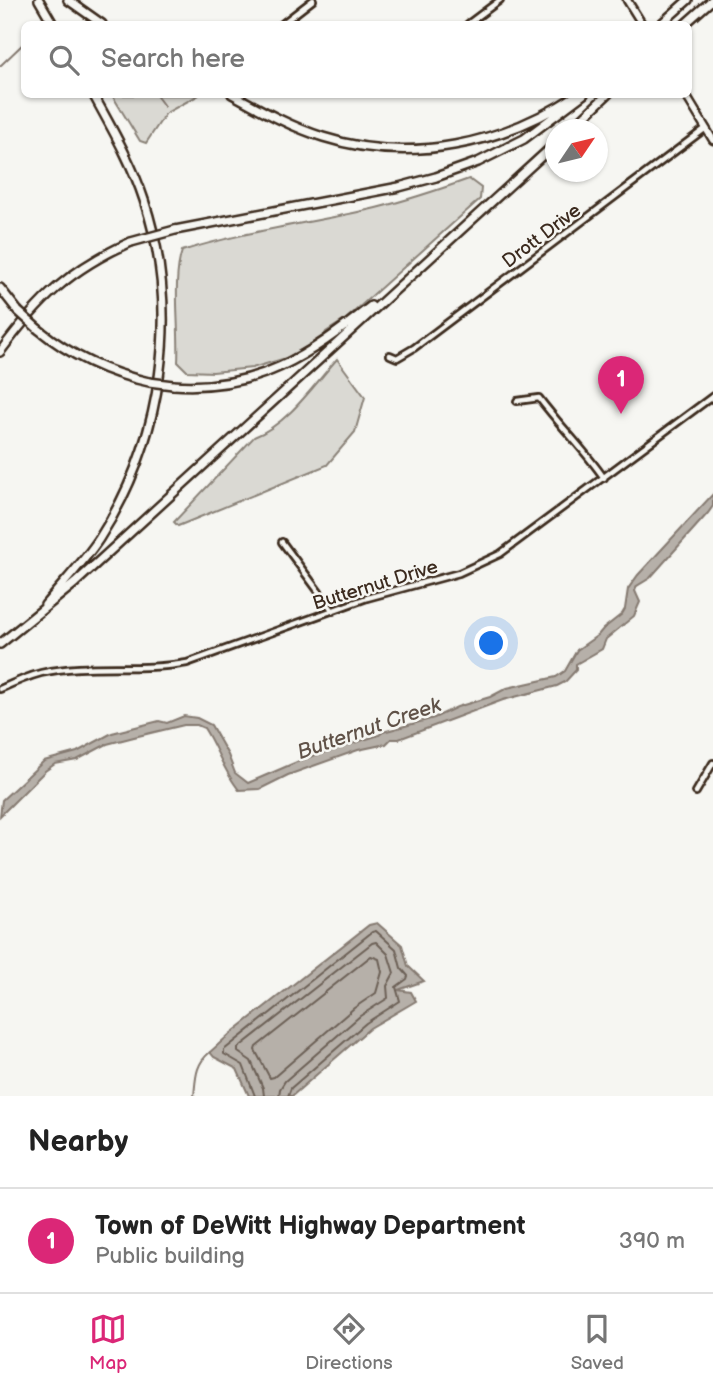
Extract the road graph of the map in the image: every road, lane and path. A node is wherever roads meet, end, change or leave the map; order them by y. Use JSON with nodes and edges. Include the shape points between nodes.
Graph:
{"nodes":[{"id":1,"x":39,"y":0,"type":"edge"},
{"id":2,"x":68,"y":0,"type":"edge"},
{"id":3,"x":313,"y":0,"type":"edge"},
{"id":4,"x":500,"y":0,"type":"edge"},
{"id":5,"x":627,"y":0,"type":"edge"},
{"id":6,"x":688,"y":0,"type":"edge"},
{"id":7,"x":712,"y":0,"type":"edge"},
{"id":8,"x":51,"y":21,"type":"edge"},
{"id":9,"x":98,"y":21,"type":"edge"},
{"id":10,"x":285,"y":21,"type":"edge"},
{"id":11,"x":472,"y":21,"type":"edge"},
{"id":12,"x":640,"y":21,"type":"edge"},
{"id":13,"x":664,"y":21,"type":"edge"},
{"id":14,"x":688,"y":21,"type":"edge"},
{"id":15,"x":95,"y":98,"type":"edge"},
{"id":16,"x":239,"y":98,"type":"edge"},
{"id":17,"x":571,"y":98,"type":"edge"},
{"id":18,"x":579,"y":98,"type":"edge"},
{"id":19,"x":604,"y":98,"type":"edge"},
{"id":20,"x":687,"y":98,"type":"edge"},
{"id":21,"x":582,"y":119,"type":"edge"},
{"id":22,"x":706,"y":128,"type":"junction"},
{"id":23,"x":713,"y":140,"type":"edge"},
{"id":24,"x":545,"y":152,"type":"edge"},
{"id":25,"x":403,"y":281,"type":"junction"},
{"id":26,"x":0,"y":288,"type":"edge"},
{"id":27,"x":0,"y":352,"type":"edge"},
{"id":28,"x":390,"y":355,"type":"dead end"},
{"id":29,"x":713,"y":396,"type":"edge"},
{"id":30,"x":517,"y":401,"type":"dead end"},
{"id":31,"x":604,"y":478,"type":"junction"},
{"id":32,"x":282,"y":542,"type":"dead end"},
{"id":33,"x":332,"y":611,"type":"junction"},
{"id":34,"x":35,"y":616,"type":"junction"},
{"id":35,"x":0,"y":644,"type":"edge"},
{"id":36,"x":0,"y":689,"type":"edge"},
{"id":37,"x":713,"y":763,"type":"edge"},
{"id":38,"x":696,"y":792,"type":"dead end"}],
"edges":[{"from":1,"to":8,"type":"highway"},
{"from":2,"to":9,"type":"highway"},
{"from":3,"to":10,"type":"street"},
{"from":4,"to":11,"type":"street"},
{"from":5,"to":12,"type":"main road"},
{"from":6,"to":13,"type":"highway"},
{"from":7,"to":14,"type":"highway"},
{"from":15,"to":34,"type":"highway","via":[[127,157],[153,233],[162,288],[159,378],[148,433],[118,506],[80,564]]},
{"from":16,"to":17,"type":"highway","via":[[281,121],[352,145],[435,149],[496,136]]},
{"from":18,"to":27,"type":"highway","bridge":true,"via":[[524,139],[447,174],[131,242],[68,277],[27,315]]},
{"from":19,"to":21,"type":"highway"},
{"from":20,"to":22,"type":"main road"},
{"from":22,"to":23,"type":"main road"},
{"from":22,"to":28,"type":"street","name":"Drott Drive","via":[[414,348],[397,358]]},
{"from":24,"to":25,"type":"highway"},
{"from":25,"to":26,"type":"highway","bridge":true,"via":[[328,340],[283,367],[219,385],[149,382],[86,362],[38,329]]},
{"from":25,"to":34,"type":"highway"},
{"from":29,"to":31,"type":"street","name":"Butternut Drive"},
{"from":30,"to":31,"type":"street","via":[[539,398]]},
{"from":31,"to":33,"type":"street","name":"Butternut Drive","via":[[488,561]]},
{"from":32,"to":33,"type":"street"},
{"from":33,"to":36,"type":"street","name":"Butternut Drive","via":[[187,663],[68,669]]},
{"from":34,"to":35,"type":"highway"},
{"from":37,"to":38,"type":"street"}]}
